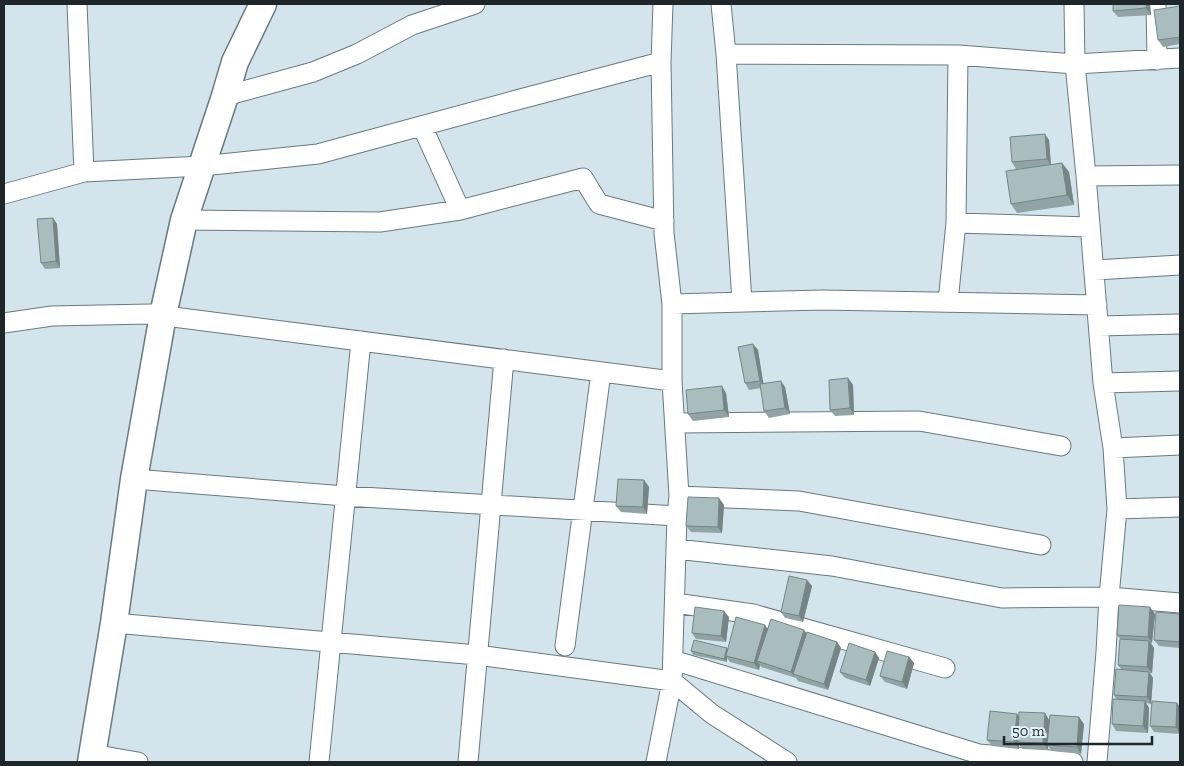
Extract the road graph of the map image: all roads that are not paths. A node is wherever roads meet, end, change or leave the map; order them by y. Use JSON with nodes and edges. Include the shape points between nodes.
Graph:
{"nodes":[{"id":1,"x":77,"y":4,"type":"edge"},
{"id":2,"x":263,"y":4,"type":"edge"},
{"id":3,"x":475,"y":4,"type":"edge"},
{"id":4,"x":663,"y":4,"type":"edge"},
{"id":5,"x":721,"y":4,"type":"edge"},
{"id":6,"x":1074,"y":4,"type":"edge"},
{"id":7,"x":1156,"y":4,"type":"edge"},
{"id":8,"x":726,"y":54,"type":"junction"},
{"id":9,"x":958,"y":55,"type":"junction"},
{"id":10,"x":1180,"y":58,"type":"edge"},
{"id":11,"x":1157,"y":60,"type":"junction"},
{"id":12,"x":661,"y":62,"type":"junction"},
{"id":13,"x":1075,"y":64,"type":"junction"},
{"id":14,"x":225,"y":96,"type":"junction"},
{"id":15,"x":422,"y":126,"type":"junction"},
{"id":16,"x":202,"y":166,"type":"junction"},
{"id":17,"x":84,"y":172,"type":"junction"},
{"id":18,"x":1180,"y":175,"type":"edge"},
{"id":19,"x":1086,"y":176,"type":"junction"},
{"id":20,"x":4,"y":194,"type":"edge"},
{"id":21,"x":460,"y":210,"type":"junction"},
{"id":22,"x":184,"y":220,"type":"junction"},
{"id":23,"x":664,"y":221,"type":"junction"},
{"id":24,"x":956,"y":223,"type":"junction"},
{"id":25,"x":1090,"y":227,"type":"junction"},
{"id":26,"x":1180,"y":265,"type":"edge"},
{"id":27,"x":1095,"y":270,"type":"junction"},
{"id":28,"x":742,"y":302,"type":"junction"},
{"id":29,"x":948,"y":302,"type":"junction"},
{"id":30,"x":672,"y":304,"type":"junction"},
{"id":31,"x":1097,"y":305,"type":"junction"},
{"id":32,"x":163,"y":315,"type":"junction"},
{"id":33,"x":4,"y":323,"type":"edge"},
{"id":34,"x":1180,"y":324,"type":"edge"},
{"id":35,"x":1099,"y":326,"type":"junction"},
{"id":36,"x":361,"y":340,"type":"junction"},
{"id":37,"x":504,"y":359,"type":"junction"},
{"id":38,"x":601,"y":372,"type":"junction"},
{"id":39,"x":672,"y":381,"type":"junction"},
{"id":40,"x":1180,"y":381,"type":"edge"},
{"id":41,"x":1103,"y":383,"type":"junction"},
{"id":42,"x":675,"y":423,"type":"junction"},
{"id":43,"x":1180,"y":445,"type":"edge"},
{"id":44,"x":1062,"y":446,"type":"dead end"},
{"id":45,"x":1113,"y":448,"type":"junction"},
{"id":46,"x":134,"y":479,"type":"junction"},
{"id":47,"x":346,"y":496,"type":"junction"},
{"id":48,"x":679,"y":496,"type":"junction"},
{"id":49,"x":491,"y":504,"type":"junction"},
{"id":50,"x":1180,"y":507,"type":"edge"},
{"id":51,"x":1117,"y":509,"type":"junction"},
{"id":52,"x":583,"y":510,"type":"junction"},
{"id":53,"x":676,"y":516,"type":"junction"},
{"id":54,"x":1041,"y":545,"type":"dead end"},
{"id":55,"x":676,"y":549,"type":"junction"},
{"id":56,"x":1109,"y":597,"type":"junction"},
{"id":57,"x":674,"y":603,"type":"junction"},
{"id":58,"x":1180,"y":603,"type":"edge"},
{"id":59,"x":114,"y":622,"type":"junction"},
{"id":60,"x":331,"y":642,"type":"junction"},
{"id":61,"x":566,"y":646,"type":"dead end"},
{"id":62,"x":478,"y":655,"type":"junction"},
{"id":63,"x":673,"y":660,"type":"junction"},
{"id":64,"x":945,"y":668,"type":"dead end"},
{"id":65,"x":672,"y":681,"type":"junction"},
{"id":66,"x":92,"y":758,"type":"edge"},
{"id":67,"x":138,"y":762,"type":"edge"},
{"id":68,"x":320,"y":762,"type":"edge"},
{"id":69,"x":468,"y":762,"type":"edge"},
{"id":70,"x":656,"y":762,"type":"edge"},
{"id":71,"x":787,"y":762,"type":"edge"},
{"id":72,"x":1073,"y":762,"type":"edge"},
{"id":73,"x":1097,"y":762,"type":"edge"}],
"edges":[{"from":1,"to":17,"type":"street"},
{"from":2,"to":14,"type":"main road","via":[[235,62]]},
{"from":3,"to":14,"type":"street","via":[[412,25],[357,54],[313,72]]},
{"from":4,"to":12,"type":"street"},
{"from":5,"to":8,"type":"street"},
{"from":6,"to":13,"type":"street"},
{"from":7,"to":11,"type":"street"},
{"from":8,"to":9,"type":"street"},
{"from":8,"to":28,"type":"street"},
{"from":9,"to":13,"type":"street"},
{"from":9,"to":24,"type":"street"},
{"from":10,"to":11,"type":"street"},
{"from":11,"to":13,"type":"street"},
{"from":12,"to":15,"type":"street"},
{"from":12,"to":23,"type":"street"},
{"from":13,"to":19,"type":"street"},
{"from":14,"to":16,"type":"main road"},
{"from":15,"to":16,"type":"street","via":[[318,154]]},
{"from":15,"to":21,"type":"street"},
{"from":16,"to":17,"type":"street"},
{"from":16,"to":22,"type":"main road"},
{"from":17,"to":20,"type":"street"},
{"from":18,"to":19,"type":"street"},
{"from":19,"to":25,"type":"street"},
{"from":21,"to":22,"type":"street","via":[[380,222]]},
{"from":21,"to":23,"type":"street","via":[[583,178],[599,204]]},
{"from":22,"to":32,"type":"main road"},
{"from":23,"to":30,"type":"street"},
{"from":24,"to":25,"type":"street"},
{"from":24,"to":29,"type":"street"},
{"from":25,"to":27,"type":"street"},
{"from":26,"to":27,"type":"street"},
{"from":27,"to":31,"type":"street"},
{"from":28,"to":29,"type":"street"},
{"from":28,"to":30,"type":"street"},
{"from":29,"to":31,"type":"street"},
{"from":30,"to":39,"type":"street"},
{"from":31,"to":35,"type":"street"},
{"from":32,"to":33,"type":"street","via":[[52,316]]},
{"from":32,"to":36,"type":"street"},
{"from":32,"to":46,"type":"main road"},
{"from":34,"to":35,"type":"street"},
{"from":35,"to":41,"type":"street"},
{"from":36,"to":37,"type":"street"},
{"from":36,"to":47,"type":"street"},
{"from":37,"to":38,"type":"street"},
{"from":37,"to":49,"type":"street"},
{"from":38,"to":39,"type":"street"},
{"from":38,"to":52,"type":"street"},
{"from":39,"to":42,"type":"street"},
{"from":40,"to":41,"type":"street"},
{"from":41,"to":45,"type":"street"},
{"from":42,"to":44,"type":"street","via":[[919,421]]},
{"from":42,"to":48,"type":"street"},
{"from":43,"to":45,"type":"street"},
{"from":45,"to":51,"type":"street"},
{"from":46,"to":47,"type":"street"},
{"from":46,"to":59,"type":"main road"},
{"from":47,"to":49,"type":"street"},
{"from":47,"to":60,"type":"street"},
{"from":48,"to":53,"type":"street"},
{"from":48,"to":54,"type":"street","via":[[799,501]]},
{"from":49,"to":52,"type":"street"},
{"from":49,"to":62,"type":"street"},
{"from":50,"to":51,"type":"street"},
{"from":51,"to":56,"type":"street"},
{"from":52,"to":53,"type":"street"},
{"from":52,"to":61,"type":"street"},
{"from":53,"to":55,"type":"street"},
{"from":55,"to":56,"type":"street","via":[[832,566],[1002,598]]},
{"from":55,"to":57,"type":"street"},
{"from":56,"to":58,"type":"street"},
{"from":56,"to":73,"type":"street"},
{"from":57,"to":63,"type":"street"},
{"from":57,"to":64,"type":"street","via":[[753,614]]},
{"from":59,"to":60,"type":"street"},
{"from":59,"to":66,"type":"main road"},
{"from":60,"to":62,"type":"street"},
{"from":60,"to":68,"type":"street"},
{"from":62,"to":65,"type":"street"},
{"from":62,"to":69,"type":"street"},
{"from":63,"to":65,"type":"street"},
{"from":63,"to":72,"type":"street","via":[[979,754]]},
{"from":65,"to":70,"type":"street"},
{"from":65,"to":71,"type":"street","via":[[712,714]]},
{"from":66,"to":67,"type":"street"}]}
